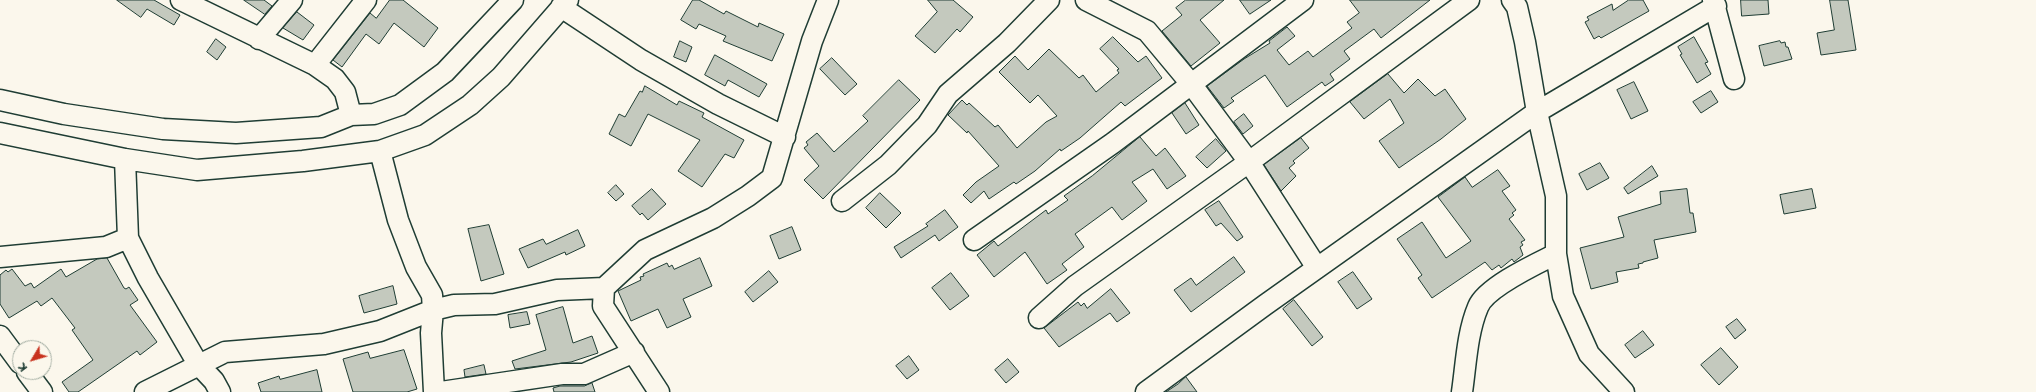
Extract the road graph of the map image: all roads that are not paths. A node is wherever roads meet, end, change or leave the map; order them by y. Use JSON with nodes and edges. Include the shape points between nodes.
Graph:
{"nodes":[{"id":1,"x":181,"y":0,"type":"edge"},
{"id":2,"x":292,"y":0,"type":"edge"},
{"id":3,"x":366,"y":0,"type":"edge"},
{"id":4,"x":513,"y":0,"type":"edge"},
{"id":5,"x":828,"y":0,"type":"edge"},
{"id":6,"x":1049,"y":0,"type":"edge"},
{"id":7,"x":1086,"y":0,"type":"edge"},
{"id":8,"x":1303,"y":0,"type":"edge"},
{"id":9,"x":1469,"y":0,"type":"edge"},
{"id":10,"x":1512,"y":0,"type":"edge"},
{"id":11,"x":1714,"y":3,"type":"edge"},
{"id":12,"x":565,"y":4,"type":"edge"},
{"id":13,"x":259,"y":39,"type":"junction"},
{"id":14,"x":315,"y":65,"type":"junction"},
{"id":15,"x":1734,"y":79,"type":"dead end"},
{"id":16,"x":1192,"y":84,"type":"junction"},
{"id":17,"x":0,"y":100,"type":"edge"},
{"id":18,"x":1537,"y":112,"type":"junction"},
{"id":19,"x":64,"y":114,"type":"junction"},
{"id":20,"x":351,"y":116,"type":"junction"},
{"id":21,"x":0,"y":133,"type":"edge"},
{"id":22,"x":785,"y":137,"type":"junction"},
{"id":23,"x":50,"y":143,"type":"junction"},
{"id":24,"x":380,"y":151,"type":"junction"},
{"id":25,"x":125,"y":159,"type":"junction"},
{"id":26,"x":1249,"y":162,"type":"junction"},
{"id":27,"x":842,"y":201,"type":"dead end"},
{"id":28,"x":128,"y":238,"type":"junction"},
{"id":29,"x":974,"y":240,"type":"dead end"},
{"id":30,"x":1556,"y":254,"type":"junction"},
{"id":31,"x":0,"y":257,"type":"edge"},
{"id":32,"x":1317,"y":268,"type":"junction"},
{"id":33,"x":604,"y":288,"type":"junction"},
{"id":34,"x":433,"y":310,"type":"junction"},
{"id":35,"x":1039,"y":318,"type":"dead end"},
{"id":36,"x":1,"y":338,"type":"edge"},
{"id":37,"x":12,"y":352,"type":"edge"},
{"id":38,"x":634,"y":352,"type":"junction"},
{"id":39,"x":198,"y":364,"type":"junction"},
{"id":40,"x":33,"y":380,"type":"edge"},
{"id":41,"x":42,"y":392,"type":"edge"},
{"id":42,"x":145,"y":392,"type":"edge"},
{"id":43,"x":220,"y":392,"type":"edge"},
{"id":44,"x":434,"y":392,"type":"edge"},
{"id":45,"x":440,"y":392,"type":"edge"},
{"id":46,"x":659,"y":392,"type":"edge"},
{"id":47,"x":1146,"y":392,"type":"edge"},
{"id":48,"x":1462,"y":392,"type":"edge"},
{"id":49,"x":1624,"y":392,"type":"edge"}],
"edges":[{"from":1,"to":13,"type":"street"},
{"from":2,"to":13,"type":"street"},
{"from":3,"to":14,"type":"street"},
{"from":4,"to":20,"type":"street","via":[[445,72],[400,105],[374,114]]},
{"from":5,"to":22,"type":"street","via":[[812,41]]},
{"from":6,"to":27,"type":"street","via":[[1007,43],[948,94],[927,125],[888,165]]},
{"from":7,"to":16,"type":"street","via":[[1147,32]]},
{"from":8,"to":16,"type":"street"},
{"from":9,"to":26,"type":"street"},
{"from":10,"to":18,"type":"street","via":[[1525,42]]},
{"from":11,"to":15,"type":"street"},
{"from":11,"to":18,"type":"street"},
{"from":12,"to":22,"type":"street","via":[[640,60],[718,104]]},
{"from":12,"to":24,"type":"street","via":[[501,77],[470,105],[425,135]]},
{"from":13,"to":14,"type":"street"},
{"from":14,"to":20,"type":"street","via":[[335,80],[345,92]]},
{"from":16,"to":26,"type":"street"},
{"from":16,"to":29,"type":"street","via":[[1113,143]]},
{"from":17,"to":19,"type":"street"},
{"from":18,"to":30,"type":"street","via":[[1556,196]]},
{"from":18,"to":32,"type":"street"},
{"from":19,"to":20,"type":"street","via":[[163,129],[236,133],[321,128]]},
{"from":19,"to":23,"type":"street"},
{"from":21,"to":23,"type":"street"},
{"from":22,"to":33,"type":"street","via":[[772,178],[713,218],[645,250]]},
{"from":23,"to":25,"type":"street"},
{"from":24,"to":25,"type":"street","via":[[197,170]]},
{"from":24,"to":34,"type":"street","via":[[398,220],[416,267],[432,295]]},
{"from":25,"to":28,"type":"street"},
{"from":26,"to":32,"type":"street"},
{"from":26,"to":35,"type":"street","via":[[1075,286]]},
{"from":28,"to":31,"type":"street","via":[[106,247]]},
{"from":28,"to":39,"type":"street"},
{"from":30,"to":48,"type":"street","via":[[1500,284],[1478,306],[1471,330]]},
{"from":30,"to":49,"type":"street","via":[[1563,296],[1589,354]]},
{"from":32,"to":47,"type":"street"},
{"from":33,"to":34,"type":"street","via":[[557,290],[495,304],[454,305]]},
{"from":33,"to":38,"type":"street","via":[[603,306]]},
{"from":34,"to":39,"type":"street","via":[[373,333],[324,344],[225,352]]},
{"from":34,"to":44,"type":"street"},
{"from":36,"to":37,"type":"street"},
{"from":38,"to":45,"type":"street","via":[[584,374],[562,374]]},
{"from":38,"to":46,"type":"street"},
{"from":39,"to":42,"type":"street"},
{"from":39,"to":43,"type":"street"},
{"from":40,"to":41,"type":"street"}]}
